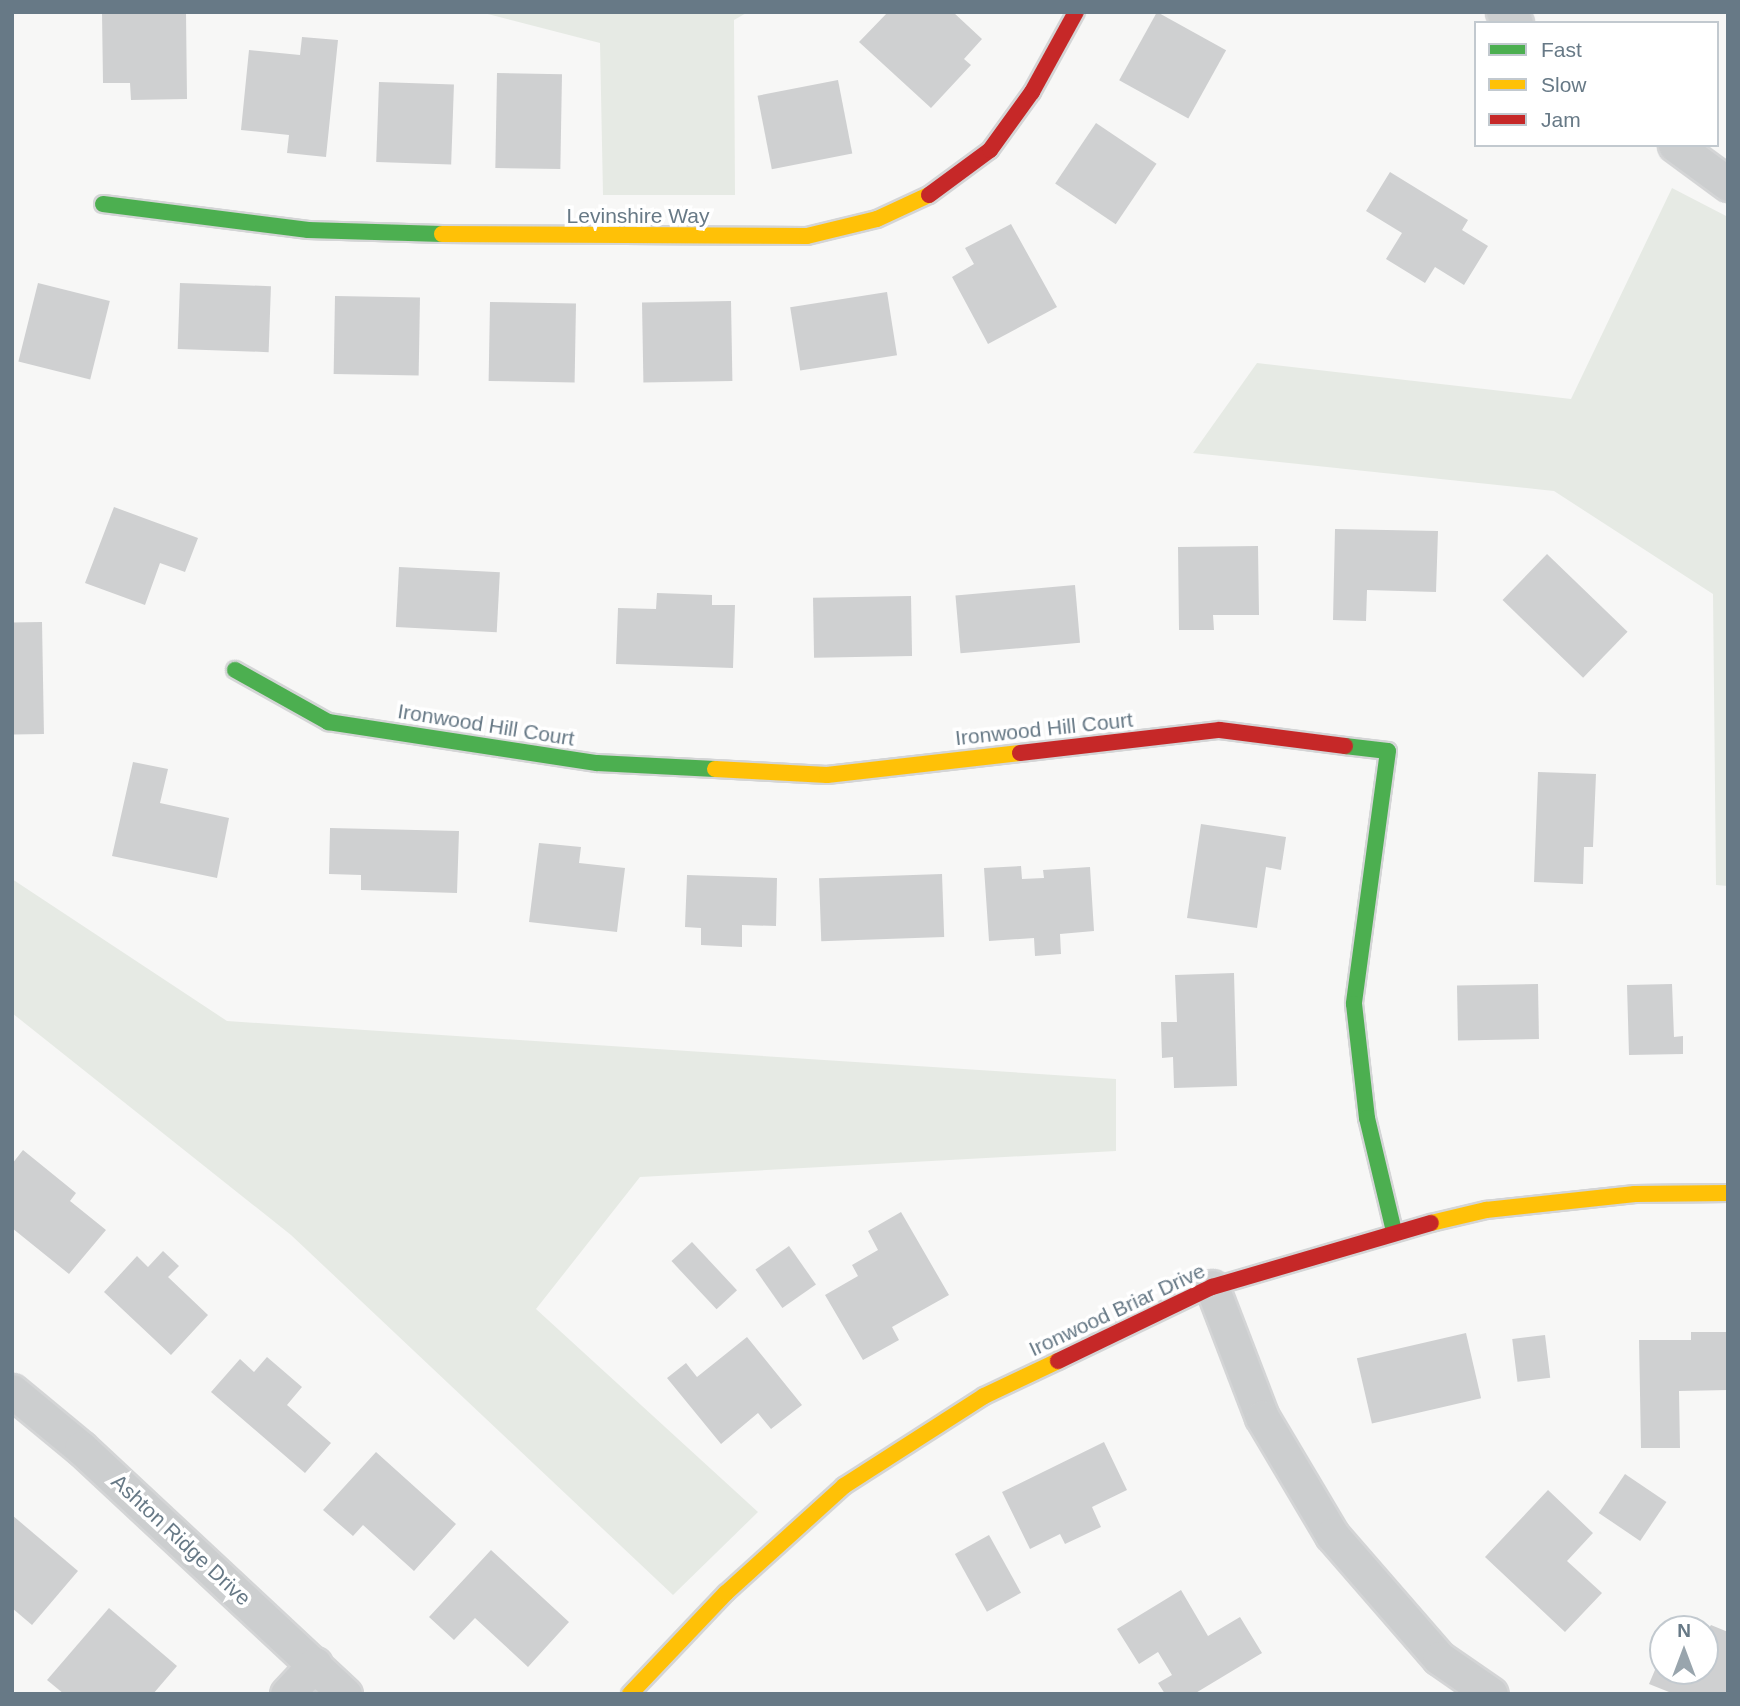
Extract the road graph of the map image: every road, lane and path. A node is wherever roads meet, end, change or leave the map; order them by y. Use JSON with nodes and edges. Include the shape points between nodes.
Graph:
{"nodes":[{"id":1,"x":1076,"y":12,"type":"edge"},
{"id":2,"x":1678,"y":147,"type":"edge"},
{"id":3,"x":1728,"y":184,"type":"edge"},
{"id":4,"x":103,"y":204,"type":"dead end"},
{"id":5,"x":234,"y":670,"type":"dead end"},
{"id":6,"x":1728,"y":1193,"type":"edge"},
{"id":7,"x":1394,"y":1231,"type":"junction"},
{"id":8,"x":1212,"y":1287,"type":"junction"},
{"id":9,"x":12,"y":1391,"type":"edge"},
{"id":10,"x":315,"y":1664,"type":"junction"},
{"id":11,"x":287,"y":1694,"type":"edge"},
{"id":12,"x":345,"y":1694,"type":"edge"},
{"id":13,"x":630,"y":1694,"type":"edge"},
{"id":14,"x":1491,"y":1694,"type":"edge"}],
"edges":[{"from":1,"to":4,"type":"street","name":"Levinshire Way","via":[[1032,92],[990,150],[933,193],[900,209],[807,236],[571,238],[308,230]]},
{"from":2,"to":3,"type":"street"},
{"from":5,"to":7,"type":"street","name":"Ironwood Hill Court","via":[[328,722],[597,762],[827,775],[1220,730],[1388,751],[1354,1004],[1367,1118]]},
{"from":6,"to":7,"type":"street","name":"Ironwood Briar Drive","via":[[1635,1194],[1486,1210]]},
{"from":7,"to":8,"type":"street","name":"Ironwood Briar Drive"},
{"from":8,"to":13,"type":"street","name":"Ironwood Briar Drive","via":[[984,1396],[844,1486],[726,1593]]},
{"from":8,"to":14,"type":"street","via":[[1262,1417],[1332,1535],[1439,1658]]},
{"from":9,"to":10,"type":"street","name":"Ashton Ridge Drive","via":[[81,1448]]},
{"from":10,"to":11,"type":"street"},
{"from":10,"to":12,"type":"street","name":"Ashton Ridge Drive"}]}
